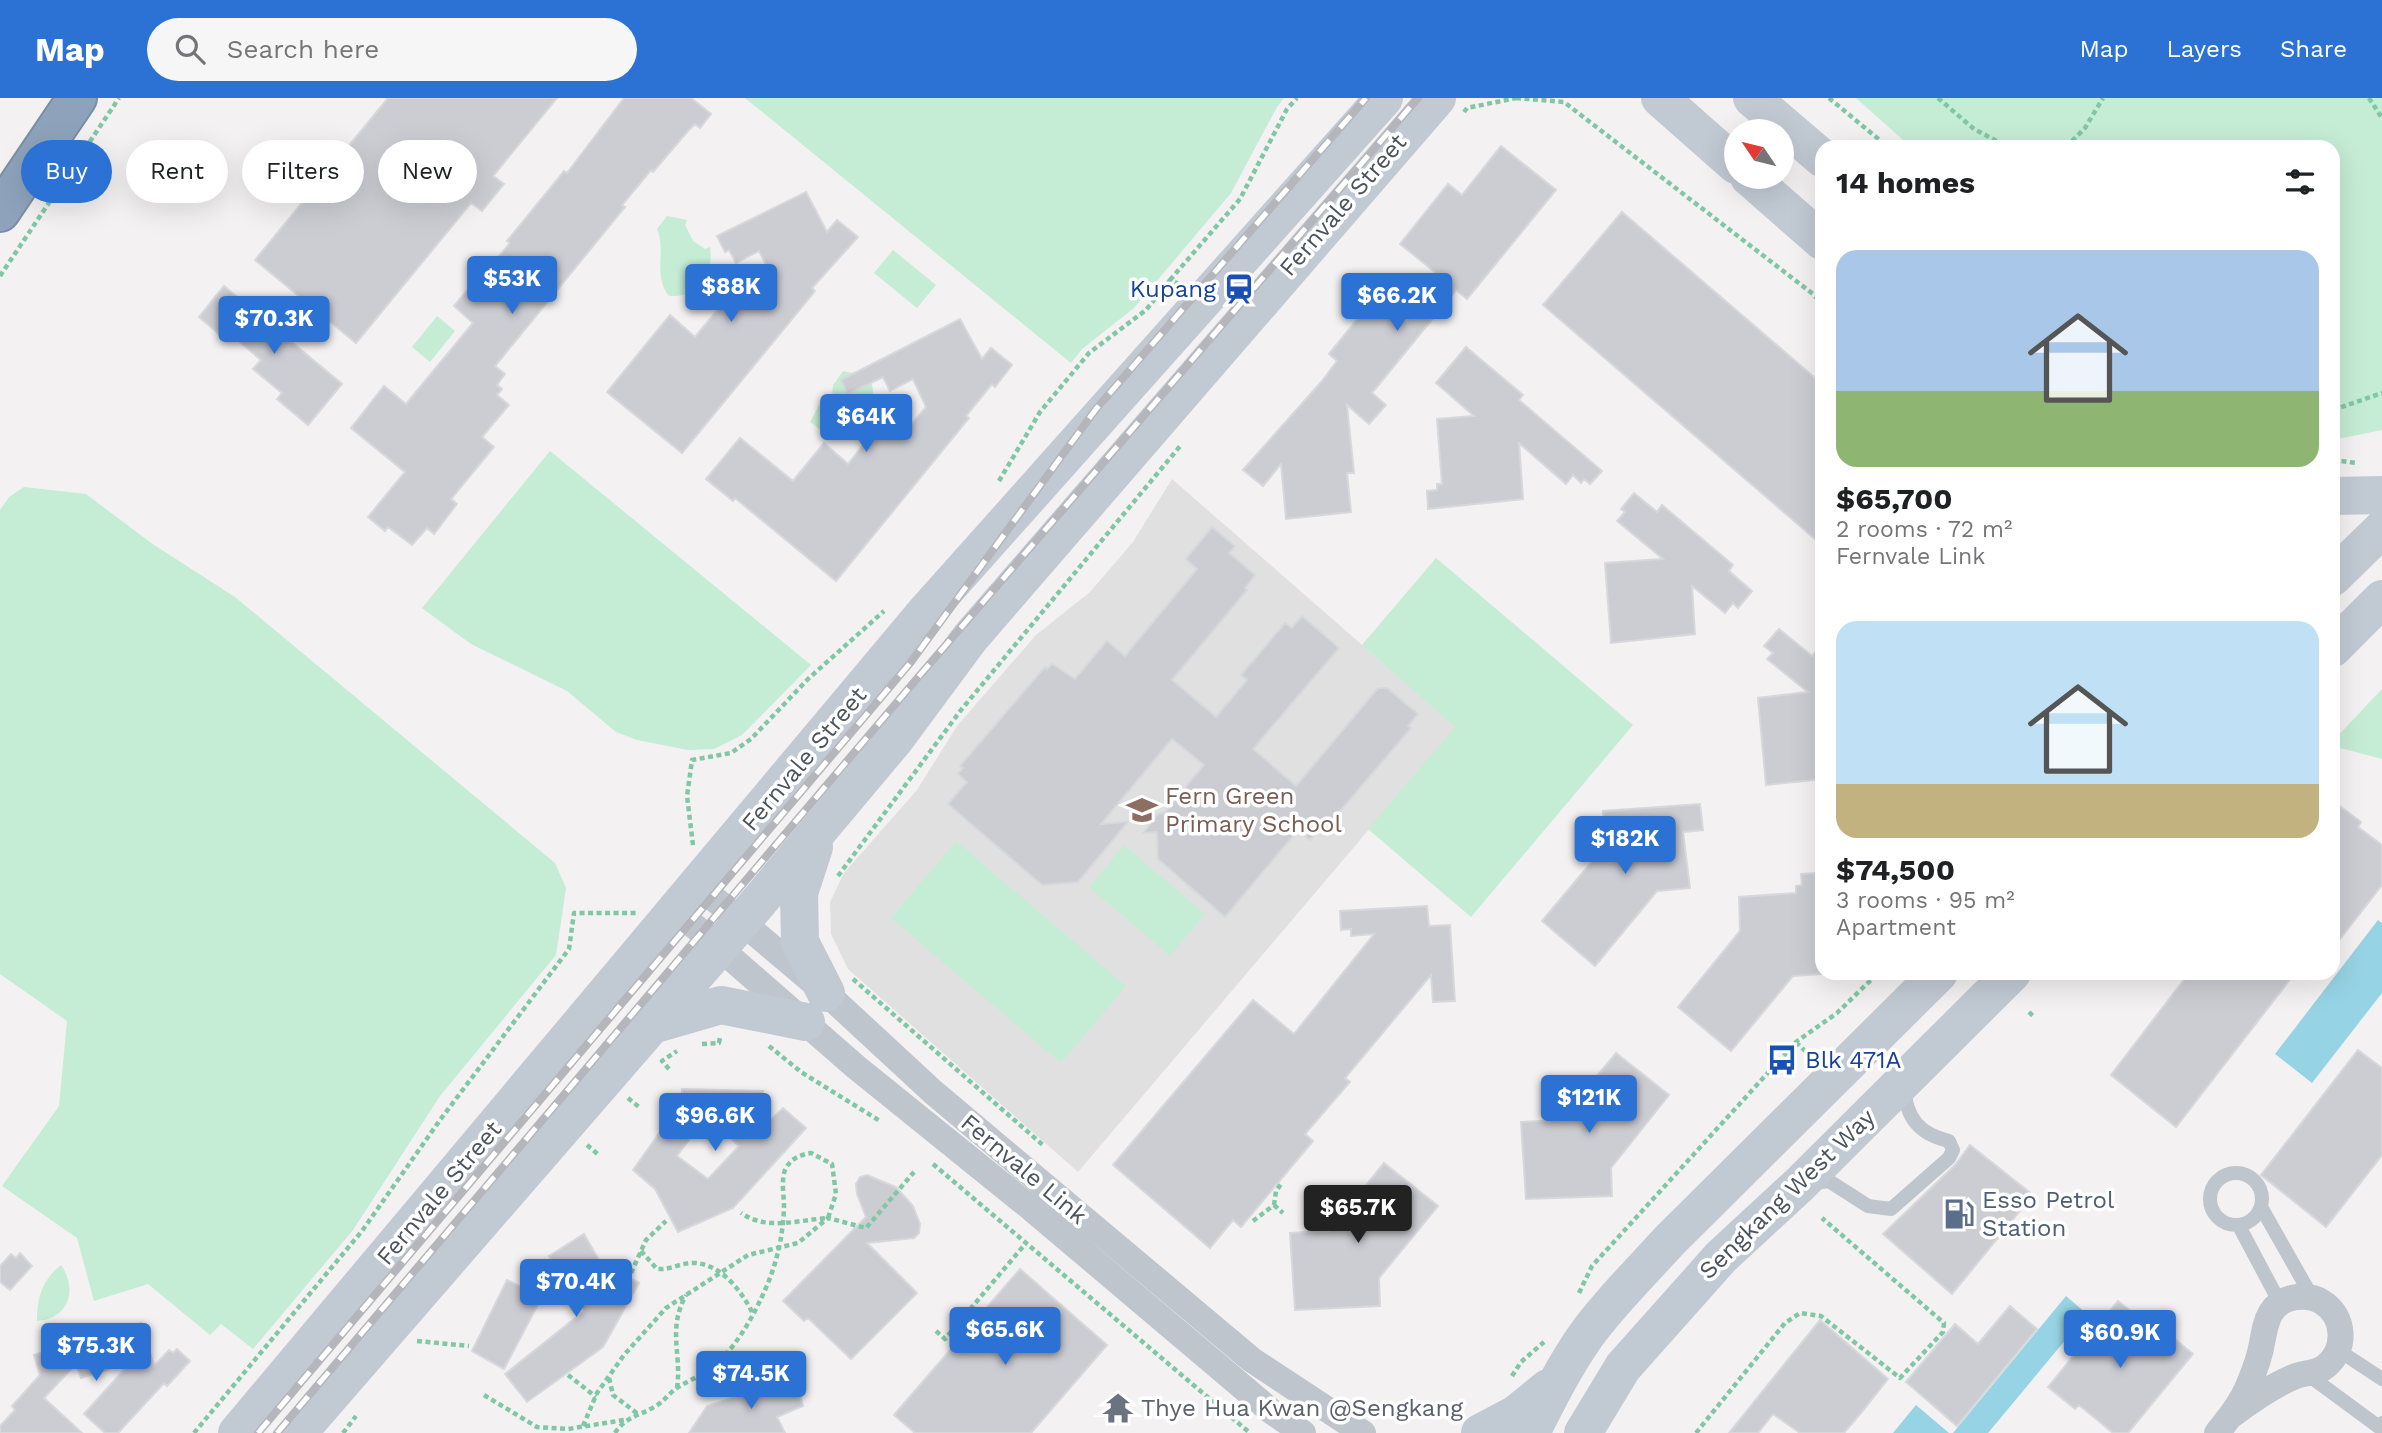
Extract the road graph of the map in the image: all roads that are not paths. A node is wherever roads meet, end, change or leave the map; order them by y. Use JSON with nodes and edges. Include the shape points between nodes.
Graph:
{"nodes":[{"id":1,"x":77,"y":98,"type":"edge"},
{"id":2,"x":1384,"y":98,"type":"edge"},
{"id":3,"x":1437,"y":98,"type":"edge"},
{"id":4,"x":1660,"y":98,"type":"edge"},
{"id":5,"x":1752,"y":98,"type":"edge"},
{"id":6,"x":1815,"y":152,"type":"edge"},
{"id":7,"x":1724,"y":154,"type":"edge"},
{"id":8,"x":1763,"y":189,"type":"edge"},
{"id":9,"x":0,"y":212,"type":"edge"},
{"id":10,"x":1815,"y":235,"type":"edge"},
{"id":11,"x":2340,"y":480,"type":"edge"},
{"id":12,"x":2382,"y":495,"type":"edge"},
{"id":13,"x":2382,"y":529,"type":"edge"},
{"id":14,"x":2340,"y":573,"type":"edge"},
{"id":15,"x":2340,"y":584,"type":"edge"},
{"id":16,"x":2375,"y":606,"type":"edge"},
{"id":17,"x":2340,"y":641,"type":"edge"},
{"id":18,"x":824,"y":822,"type":"junction"},
{"id":19,"x":690,"y":884,"type":"junction"},
{"id":20,"x":730,"y":934,"type":"junction"},
{"id":21,"x":1932,"y":980,"type":"edge"},
{"id":22,"x":2005,"y":980,"type":"edge"},
{"id":23,"x":826,"y":996,"type":"junction"},
{"id":24,"x":666,"y":1037,"type":"junction"},
{"id":25,"x":1904,"y":1079,"type":"junction"},
{"id":26,"x":1800,"y":1184,"type":"junction"},
{"id":27,"x":2261,"y":1207,"type":"junction"},
{"id":28,"x":2239,"y":1226,"type":"junction"},
{"id":29,"x":2312,"y":1297,"type":"junction"},
{"id":30,"x":2280,"y":1303,"type":"junction"},
{"id":31,"x":2338,"y":1350,"type":"junction"},
{"id":32,"x":1623,"y":1367,"type":"junction"},
{"id":33,"x":2306,"y":1374,"type":"junction"},
{"id":34,"x":2382,"y":1379,"type":"edge"},
{"id":35,"x":1558,"y":1380,"type":"junction"},
{"id":36,"x":2382,"y":1423,"type":"edge"},
{"id":37,"x":2225,"y":1424,"type":"edge"},
{"id":38,"x":237,"y":1433,"type":"edge"},
{"id":39,"x":299,"y":1433,"type":"edge"},
{"id":40,"x":1303,"y":1433,"type":"edge"},
{"id":41,"x":1363,"y":1433,"type":"edge"},
{"id":42,"x":1480,"y":1433,"type":"edge"},
{"id":43,"x":1531,"y":1433,"type":"edge"},
{"id":44,"x":1583,"y":1433,"type":"edge"},
{"id":45,"x":1614,"y":1433,"type":"edge"}],
"edges":[{"from":1,"to":9,"type":"highway"},
{"from":2,"to":19,"type":"street","name":"Fernvale Street"},
{"from":3,"to":18,"type":"street","name":"Fernvale Street","via":[[970,638],[896,738]]},
{"from":4,"to":7,"type":"street"},
{"from":5,"to":6,"type":"street"},
{"from":8,"to":10,"type":"street"},
{"from":11,"to":12,"type":"street"},
{"from":13,"to":14,"type":"street"},
{"from":15,"to":16,"type":"street"},
{"from":16,"to":17,"type":"street"},
{"from":18,"to":20,"type":"street","name":"Fernvale Street"},
{"from":18,"to":23,"type":"street","via":[[799,893],[798,917],[800,942]]},
{"from":19,"to":20,"type":"street","name":"Fernvale Link"},
{"from":19,"to":38,"type":"street","name":"Fernvale Street"},
{"from":20,"to":23,"type":"street","name":"Fernvale Link"},
{"from":20,"to":24,"type":"street","name":"Fernvale Street"},
{"from":21,"to":35,"type":"street","name":"Sengkang West Way","via":[[1669,1241],[1588,1333]]},
{"from":22,"to":25,"type":"street","name":"Sengkang West Way"},
{"from":23,"to":24,"type":"street","via":[[721,1005]]},
{"from":23,"to":40,"type":"street","name":"Fernvale Link","via":[[856,1067],[1270,1411]]},
{"from":23,"to":41,"type":"street","name":"Fernvale Link","via":[[1252,1360]]},
{"from":24,"to":39,"type":"street","name":"Fernvale Street"},
{"from":25,"to":26,"type":"street","name":"Sengkang West Way"},
{"from":25,"to":26,"type":"lane","via":[[1905,1106],[1914,1125],[1950,1141],[1953,1150],[1948,1158],[1891,1209],[1868,1206],[1829,1181]]},
{"from":26,"to":32,"type":"street","name":"Sengkang West Way","via":[[1721,1257]]},
{"from":27,"to":28,"type":"lane","via":[[2253,1220]]},
{"from":27,"to":28,"type":"lane","via":[[2262,1192],[2254,1180],[2241,1173],[2226,1175],[2214,1185],[2210,1199],[2214,1213],[2225,1223]]},
{"from":27,"to":29,"type":"lane"},
{"from":28,"to":30,"type":"lane"},
{"from":29,"to":30,"type":"street"},
{"from":29,"to":31,"type":"street","via":[[2333,1311],[2339,1323]]},
{"from":30,"to":37,"type":"street","via":[[2265,1320],[2249,1385]]},
{"from":31,"to":33,"type":"street","via":[[2323,1368]]},
{"from":31,"to":34,"type":"lane"},
{"from":32,"to":44,"type":"street","name":"Sengkang West Way"},
{"from":32,"to":45,"type":"street"},
{"from":33,"to":36,"type":"lane","via":[[2379,1427]]},
{"from":33,"to":37,"type":"street","via":[[2258,1395]]},
{"from":35,"to":42,"type":"street","via":[[1516,1415]]},
{"from":35,"to":43,"type":"street","name":"Sengkang West Way"}]}
